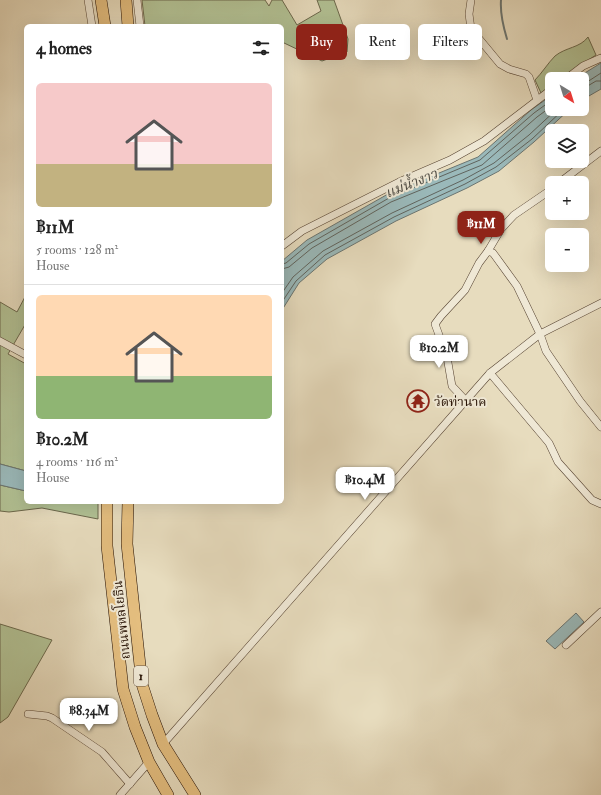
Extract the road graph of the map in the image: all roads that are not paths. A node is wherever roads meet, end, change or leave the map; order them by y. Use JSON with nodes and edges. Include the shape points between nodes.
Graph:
{"nodes":[{"id":1,"x":88,"y":0,"type":"edge"},
{"id":2,"x":101,"y":0,"type":"edge"},
{"id":3,"x":126,"y":0,"type":"edge"},
{"id":4,"x":138,"y":0,"type":"edge"},
{"id":5,"x":471,"y":0,"type":"edge"},
{"id":6,"x":92,"y":24,"type":"edge"},
{"id":7,"x":105,"y":24,"type":"edge"},
{"id":8,"x":128,"y":24,"type":"edge"},
{"id":9,"x":140,"y":24,"type":"edge"},
{"id":10,"x":601,"y":58,"type":"edge"},
{"id":11,"x":575,"y":72,"type":"edge"},
{"id":12,"x":545,"y":94,"type":"edge"},
{"id":13,"x":537,"y":100,"type":"junction"},
{"id":14,"x":601,"y":151,"type":"edge"},
{"id":15,"x":568,"y":176,"type":"edge"},
{"id":16,"x":545,"y":193,"type":"edge"},
{"id":17,"x":284,"y":244,"type":"edge"},
{"id":18,"x":488,"y":251,"type":"junction"},
{"id":19,"x":601,"y":303,"type":"edge"},
{"id":20,"x":540,"y":334,"type":"junction"},
{"id":21,"x":0,"y":341,"type":"edge"},
{"id":22,"x":24,"y":354,"type":"edge"},
{"id":23,"x":490,"y":373,"type":"junction"},
{"id":24,"x":466,"y":400,"type":"junction"},
{"id":25,"x":601,"y":427,"type":"edge"},
{"id":26,"x":106,"y":504,"type":"edge"},
{"id":27,"x":128,"y":504,"type":"edge"},
{"id":28,"x":601,"y":504,"type":"edge"},
{"id":29,"x":601,"y":612,"type":"edge"},
{"id":30,"x":566,"y":645,"type":"dead end"},
{"id":31,"x":28,"y":714,"type":"dead end"},
{"id":32,"x":163,"y":744,"type":"junction"},
{"id":33,"x":149,"y":762,"type":"junction"},
{"id":34,"x":130,"y":784,"type":"junction"},
{"id":35,"x":120,"y":795,"type":"edge"},
{"id":36,"x":168,"y":795,"type":"edge"},
{"id":37,"x":195,"y":795,"type":"edge"}],
"edges":[{"from":1,"to":6,"type":"street"},
{"from":2,"to":7,"type":"highway"},
{"from":3,"to":8,"type":"highway"},
{"from":4,"to":9,"type":"street"},
{"from":5,"to":13,"type":"street","via":[[471,29],[500,64],[529,77]]},
{"from":10,"to":11,"type":"street"},
{"from":12,"to":13,"type":"street"},
{"from":13,"to":17,"type":"street","via":[[484,141],[302,231]]},
{"from":14,"to":15,"type":"street"},
{"from":16,"to":18,"type":"street","via":[[514,215],[501,229]]},
{"from":18,"to":20,"type":"street","via":[[493,253],[517,286]]},
{"from":18,"to":24,"type":"street","via":[[478,263],[465,290],[435,324],[447,357],[452,386]]},
{"from":19,"to":20,"type":"street"},
{"from":20,"to":23,"type":"street"},
{"from":20,"to":25,"type":"street","via":[[546,351]]},
{"from":21,"to":22,"type":"street"},
{"from":23,"to":24,"type":"street"},
{"from":23,"to":28,"type":"street","via":[[549,444],[558,462],[592,500]]},
{"from":24,"to":32,"type":"street"},
{"from":26,"to":33,"type":"highway","name":"ถนนพหลโยธิน","number":"1","via":[[107,546],[123,689]]},
{"from":27,"to":32,"type":"highway","name":"ถนนพหลโยธิน","number":"1","via":[[127,544],[142,684]]},
{"from":29,"to":30,"type":"street"},
{"from":31,"to":34,"type":"street","via":[[52,718],[102,752]]},
{"from":32,"to":37,"type":"highway","name":"ถนนพหลโยธิน","number":"1"},
{"from":33,"to":34,"type":"street"},
{"from":33,"to":36,"type":"highway","name":"ถนนพหลโยธิน","number":"1"},
{"from":34,"to":35,"type":"street"}]}
